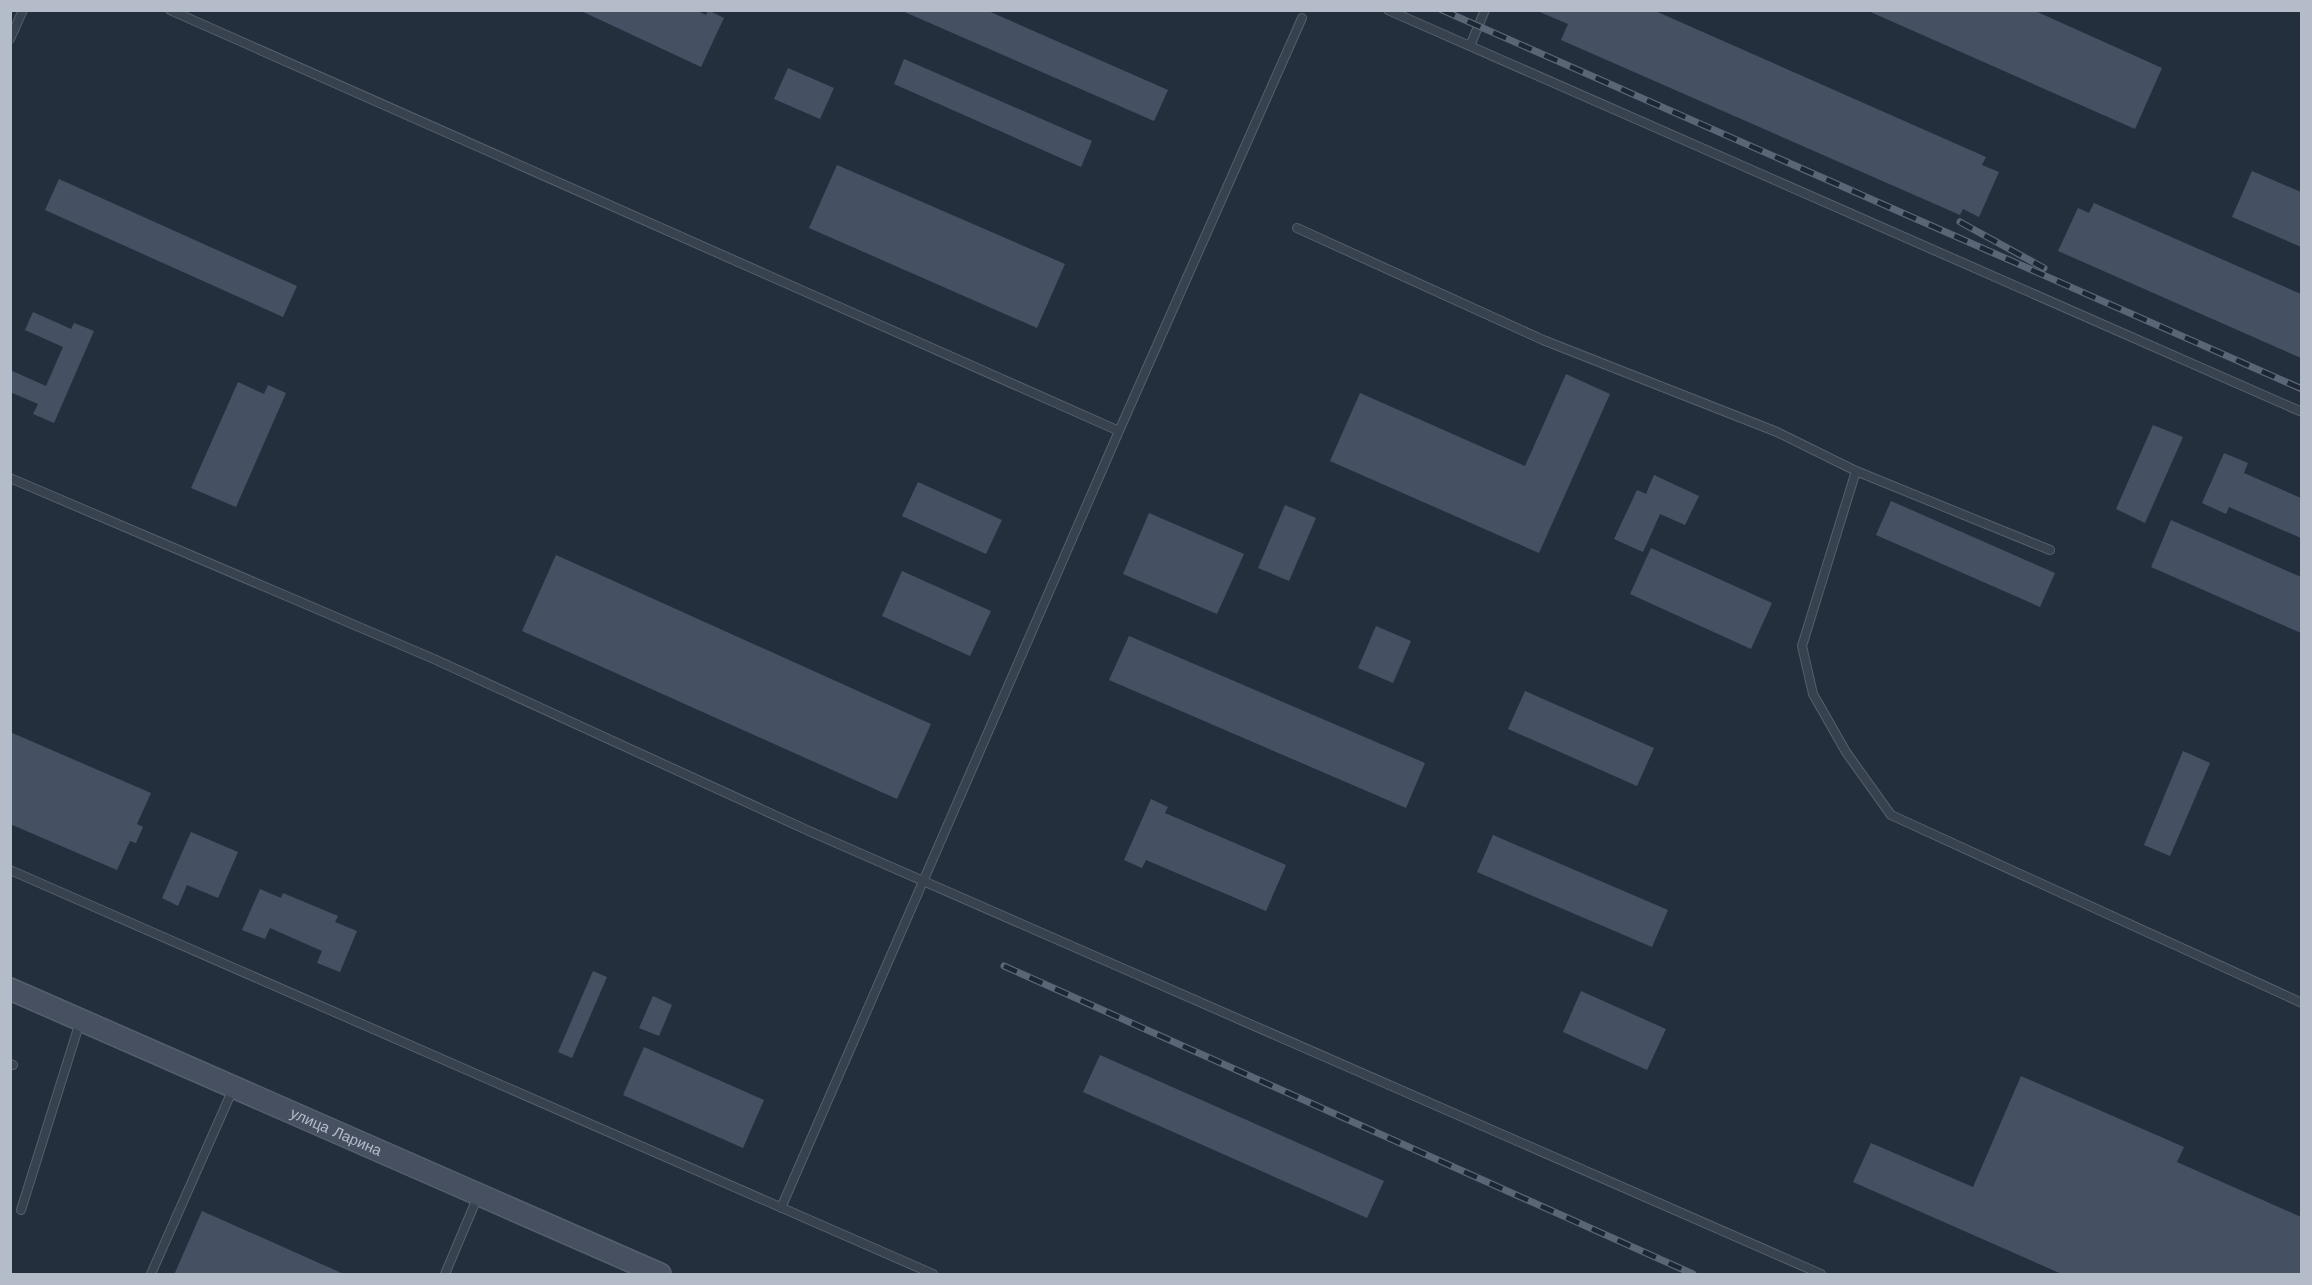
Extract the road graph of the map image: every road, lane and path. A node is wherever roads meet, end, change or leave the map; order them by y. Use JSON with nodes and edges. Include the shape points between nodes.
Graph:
{"nodes":[{"id":1,"x":23,"y":10,"type":"edge"},
{"id":2,"x":170,"y":10,"type":"edge"},
{"id":3,"x":1388,"y":10,"type":"edge"},
{"id":4,"x":1485,"y":10,"type":"edge"},
{"id":5,"x":1302,"y":18,"type":"dead end"},
{"id":6,"x":10,"y":39,"type":"edge"},
{"id":7,"x":1470,"y":46,"type":"junction"},
{"id":8,"x":1297,"y":228,"type":"dead end"},
{"id":9,"x":2301,"y":412,"type":"edge"},
{"id":10,"x":1119,"y":431,"type":"junction"},
{"id":11,"x":1856,"y":471,"type":"junction"},
{"id":12,"x":10,"y":478,"type":"edge"},
{"id":13,"x":2050,"y":550,"type":"dead end"},
{"id":14,"x":10,"y":870,"type":"edge"},
{"id":15,"x":922,"y":880,"type":"junction"},
{"id":16,"x":10,"y":989,"type":"edge"},
{"id":17,"x":2301,"y":1004,"type":"edge"},
{"id":18,"x":81,"y":1020,"type":"junction"},
{"id":19,"x":234,"y":1087,"type":"junction"},
{"id":20,"x":479,"y":1195,"type":"junction"},
{"id":21,"x":781,"y":1208,"type":"junction"},
{"id":22,"x":21,"y":1210,"type":"dead end"},
{"id":23,"x":151,"y":1275,"type":"edge"},
{"id":24,"x":445,"y":1275,"type":"edge"},
{"id":25,"x":660,"y":1275,"type":"edge"},
{"id":26,"x":933,"y":1275,"type":"edge"},
{"id":27,"x":1821,"y":1275,"type":"edge"}],
"edges":[{"from":1,"to":6,"type":"lane"},
{"from":2,"to":10,"type":"lane"},
{"from":3,"to":7,"type":"lane"},
{"from":4,"to":7,"type":"lane"},
{"from":5,"to":10,"type":"lane"},
{"from":7,"to":9,"type":"lane"},
{"from":8,"to":11,"type":"lane","via":[[1543,340],[1777,432]]},
{"from":10,"to":15,"type":"lane"},
{"from":11,"to":13,"type":"lane"},
{"from":11,"to":17,"type":"lane","via":[[1802,646],[1813,694],[1846,752],[1891,815]]},
{"from":12,"to":15,"type":"lane","via":[[434,659]]},
{"from":14,"to":21,"type":"lane"},
{"from":15,"to":21,"type":"lane"},
{"from":15,"to":27,"type":"lane"},
{"from":16,"to":18,"type":"street","name":"улица Ларина"},
{"from":18,"to":19,"type":"street","name":"улица Ларина"},
{"from":18,"to":22,"type":"lane"},
{"from":19,"to":20,"type":"street","name":"улица Ларина"},
{"from":19,"to":23,"type":"lane"},
{"from":20,"to":24,"type":"lane"},
{"from":20,"to":25,"type":"street","name":"улица Ларина"},
{"from":21,"to":26,"type":"lane"}]}
